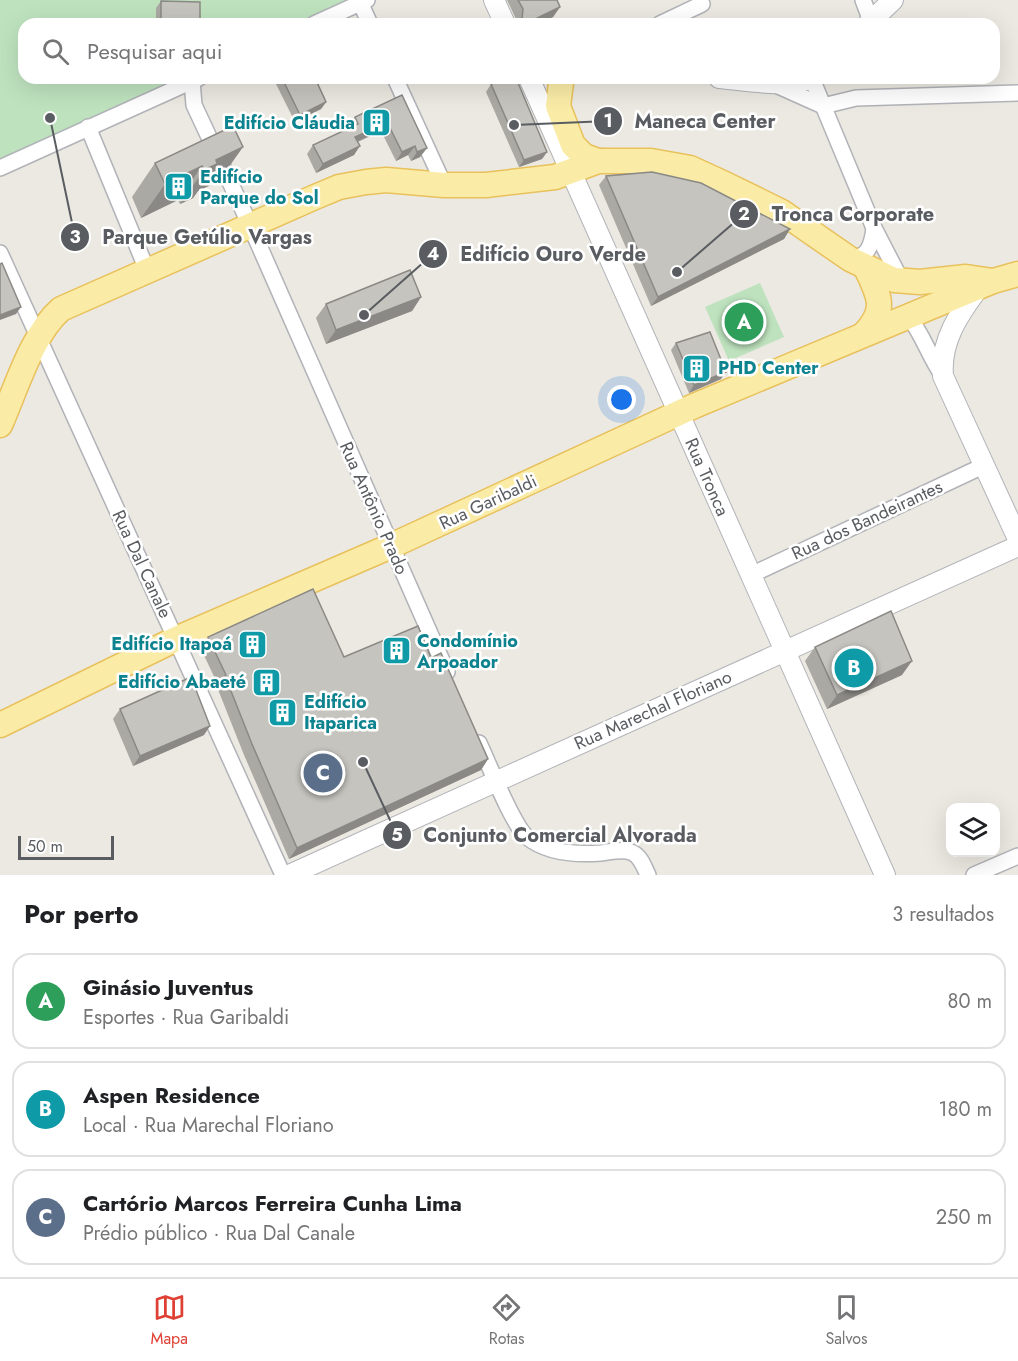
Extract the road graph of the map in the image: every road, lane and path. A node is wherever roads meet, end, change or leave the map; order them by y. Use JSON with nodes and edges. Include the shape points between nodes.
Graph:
{"nodes":[{"id":1,"x":494,"y":0,"type":"edge"},
{"id":2,"x":700,"y":0,"type":"edge"},
{"id":3,"x":863,"y":0,"type":"edge"},
{"id":4,"x":893,"y":0,"type":"edge"},
{"id":5,"x":362,"y":1,"type":"edge"},
{"id":6,"x":327,"y":18,"type":"edge"},
{"id":7,"x":368,"y":18,"type":"edge"},
{"id":8,"x":502,"y":18,"type":"edge"},
{"id":9,"x":673,"y":18,"type":"edge"},
{"id":10,"x":869,"y":18,"type":"edge"},
{"id":11,"x":874,"y":18,"type":"edge"},
{"id":12,"x":186,"y":84,"type":"edge"},
{"id":13,"x":195,"y":84,"type":"edge"},
{"id":14,"x":398,"y":84,"type":"edge"},
{"id":15,"x":565,"y":84,"type":"edge"},
{"id":16,"x":776,"y":84,"type":"edge"},
{"id":17,"x":815,"y":84,"type":"edge"},
{"id":18,"x":532,"y":86,"type":"edge"},
{"id":19,"x":1018,"y":93,"type":"edge"},
{"id":20,"x":823,"y":106,"type":"junction"},
{"id":21,"x":88,"y":127,"type":"junction"},
{"id":22,"x":598,"y":161,"type":"junction"},
{"id":23,"x":0,"y":168,"type":"edge"},
{"id":24,"x":571,"y":171,"type":"junction"},
{"id":25,"x":444,"y":185,"type":"junction"},
{"id":26,"x":250,"y":225,"type":"junction"},
{"id":27,"x":874,"y":228,"type":"junction"},
{"id":28,"x":0,"y":252,"type":"edge"},
{"id":29,"x":858,"y":264,"type":"junction"},
{"id":30,"x":147,"y":270,"type":"junction"},
{"id":31,"x":1018,"y":274,"type":"edge"},
{"id":32,"x":902,"y":282,"type":"junction"},
{"id":33,"x":986,"y":284,"type":"junction"},
{"id":34,"x":908,"y":316,"type":"junction"},
{"id":35,"x":864,"y":334,"type":"junction"},
{"id":36,"x":38,"y":337,"type":"junction"},
{"id":37,"x":943,"y":376,"type":"junction"},
{"id":38,"x":679,"y":414,"type":"junction"},
{"id":39,"x":0,"y":425,"type":"edge"},
{"id":40,"x":984,"y":466,"type":"junction"},
{"id":41,"x":1017,"y":536,"type":"edge"},
{"id":42,"x":391,"y":546,"type":"junction"},
{"id":43,"x":751,"y":575,"type":"junction"},
{"id":44,"x":176,"y":639,"type":"junction"},
{"id":45,"x":785,"y":651,"type":"junction"},
{"id":46,"x":453,"y":685,"type":"edge"},
{"id":47,"x":0,"y":725,"type":"edge"},
{"id":48,"x":472,"y":728,"type":"edge"},
{"id":49,"x":496,"y":781,"type":"junction"},
{"id":50,"x":1018,"y":856,"type":"edge"},
{"id":51,"x":283,"y":875,"type":"edge"},
{"id":52,"x":289,"y":875,"type":"edge"},
{"id":53,"x":648,"y":875,"type":"edge"},
{"id":54,"x":885,"y":875,"type":"edge"},
{"id":55,"x":974,"y":875,"type":"edge"}],
"edges":[{"from":1,"to":8,"type":"street"},
{"from":2,"to":9,"type":"street","via":[[702,4]]},
{"from":3,"to":10,"type":"street"},
{"from":4,"to":11,"type":"street"},
{"from":5,"to":6,"type":"street"},
{"from":5,"to":7,"type":"street"},
{"from":12,"to":21,"type":"street"},
{"from":13,"to":26,"type":"street","name":"Rua Antônio Prado","via":[[194,105]]},
{"from":14,"to":25,"type":"street"},
{"from":15,"to":22,"type":"main road","via":[[558,106],[573,145],[584,156]]},
{"from":16,"to":20,"type":"street"},
{"from":17,"to":20,"type":"street"},
{"from":18,"to":24,"type":"street","name":"Rua Tronca"},
{"from":19,"to":20,"type":"street","via":[[856,98]]},
{"from":20,"to":27,"type":"street"},
{"from":21,"to":23,"type":"street"},
{"from":21,"to":30,"type":"street"},
{"from":22,"to":24,"type":"main road"},
{"from":22,"to":29,"type":"main road","via":[[651,161],[690,168],[782,212]]},
{"from":24,"to":25,"type":"main road","via":[[527,181]]},
{"from":24,"to":38,"type":"street","name":"Rua Tronca"},
{"from":25,"to":26,"type":"main road","via":[[386,180],[339,187]]},
{"from":26,"to":30,"type":"main road"},
{"from":26,"to":42,"type":"street","name":"Rua Antônio Prado"},
{"from":27,"to":29,"type":"street","via":[[871,247]]},
{"from":27,"to":32,"type":"street"},
{"from":28,"to":36,"type":"street","name":"Rua Dal Canale"},
{"from":29,"to":32,"type":"main road"},
{"from":29,"to":35,"type":"main road","via":[[877,292],[880,309]]},
{"from":30,"to":36,"type":"main road","via":[[61,309]]},
{"from":31,"to":33,"type":"main road","name":"Rua Garibaldi"},
{"from":32,"to":33,"type":"main road","via":[[966,277]]},
{"from":33,"to":34,"type":"main road","name":"Rua Garibaldi"},
{"from":33,"to":37,"type":"street","via":[[949,334]]},
{"from":34,"to":35,"type":"main road","name":"Rua Garibaldi"},
{"from":34,"to":37,"type":"street"},
{"from":35,"to":38,"type":"main road","name":"Rua Garibaldi"},
{"from":36,"to":39,"type":"main road"},
{"from":36,"to":44,"type":"street","name":"Rua Dal Canale"},
{"from":37,"to":40,"type":"street"},
{"from":38,"to":42,"type":"main road","name":"Rua Garibaldi"},
{"from":38,"to":43,"type":"street","name":"Rua Tronca"},
{"from":40,"to":41,"type":"street"},
{"from":40,"to":43,"type":"street","name":"Rua dos Bandeirantes"},
{"from":41,"to":45,"type":"street","name":"Rua Marechal Floriano"},
{"from":42,"to":44,"type":"main road","name":"Rua Garibaldi"},
{"from":42,"to":46,"type":"street","name":"Rua Antônio Prado"},
{"from":43,"to":45,"type":"street","name":"Rua Tronca"},
{"from":44,"to":47,"type":"main road","name":"Rua Garibaldi"},
{"from":44,"to":51,"type":"street","name":"Rua Dal Canale"},
{"from":45,"to":49,"type":"street","name":"Rua Marechal Floriano"},
{"from":45,"to":54,"type":"street","name":"Rua Tronca"},
{"from":48,"to":49,"type":"street"},
{"from":49,"to":52,"type":"street","name":"Rua Marechal Floriano"},
{"from":49,"to":53,"type":"street","via":[[524,835],[538,845],[571,853],[626,850],[643,863]]},
{"from":50,"to":55,"type":"street"}]}
